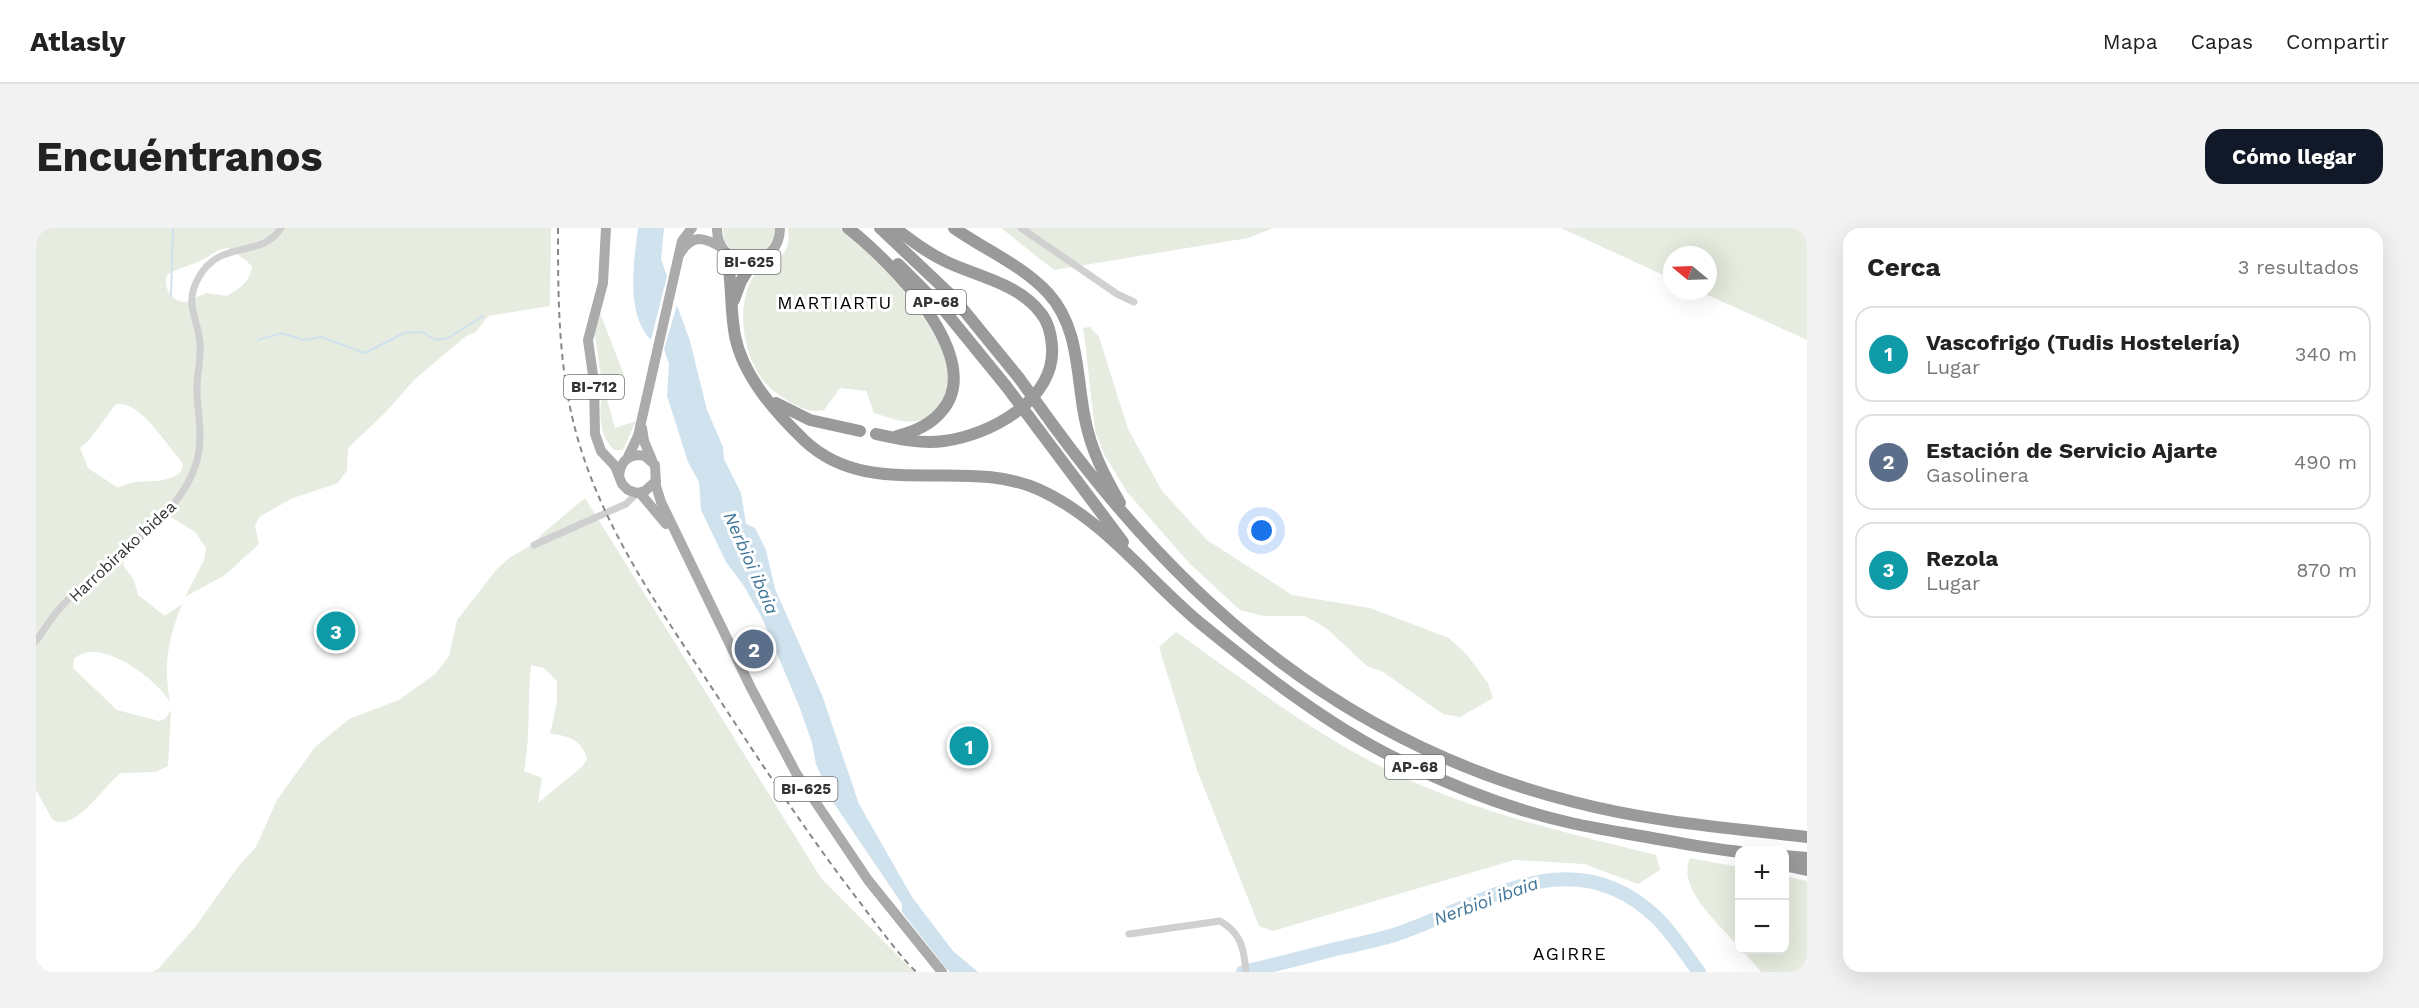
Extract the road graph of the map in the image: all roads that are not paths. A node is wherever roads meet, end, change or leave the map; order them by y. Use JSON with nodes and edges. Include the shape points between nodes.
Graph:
{"nodes":[{"id":1,"x":280,"y":228,"type":"edge"},
{"id":2,"x":606,"y":228,"type":"edge"},
{"id":3,"x":692,"y":228,"type":"edge"},
{"id":4,"x":717,"y":228,"type":"edge"},
{"id":5,"x":780,"y":228,"type":"edge"},
{"id":6,"x":848,"y":228,"type":"edge"},
{"id":7,"x":856,"y":228,"type":"edge"},
{"id":8,"x":880,"y":228,"type":"edge"},
{"id":9,"x":895,"y":228,"type":"edge"},
{"id":10,"x":954,"y":228,"type":"edge"},
{"id":11,"x":1021,"y":228,"type":"edge"},
{"id":12,"x":724,"y":251,"type":"junction"},
{"id":13,"x":677,"y":260,"type":"junction"},
{"id":14,"x":753,"y":262,"type":"junction"},
{"id":15,"x":1134,"y":302,"type":"dead end"},
{"id":16,"x":732,"y":304,"type":"junction"},
{"id":17,"x":768,"y":398,"type":"junction"},
{"id":18,"x":642,"y":416,"type":"junction"},
{"id":19,"x":860,"y":431,"type":"dead end"},
{"id":20,"x":607,"y":457,"type":"junction"},
{"id":21,"x":627,"y":459,"type":"junction"},
{"id":22,"x":652,"y":460,"type":"junction"},
{"id":23,"x":619,"y":475,"type":"junction"},
{"id":24,"x":656,"y":482,"type":"junction"},
{"id":25,"x":625,"y":487,"type":"junction"},
{"id":26,"x":638,"y":493,"type":"junction"},
{"id":27,"x":618,"y":507,"type":"junction"},
{"id":28,"x":1132,"y":525,"type":"junction"},
{"id":29,"x":534,"y":545,"type":"dead end"},
{"id":30,"x":683,"y":549,"type":"junction"},
{"id":31,"x":1144,"y":568,"type":"junction"},
{"id":32,"x":36,"y":641,"type":"edge"},
{"id":33,"x":1807,"y":837,"type":"edge"},
{"id":34,"x":1735,"y":852,"type":"edge"},
{"id":35,"x":1789,"y":856,"type":"edge"},
{"id":36,"x":1807,"y":858,"type":"edge"},
{"id":37,"x":1789,"y":866,"type":"edge"},
{"id":38,"x":1807,"y":870,"type":"edge"},
{"id":39,"x":1130,"y":934,"type":"dead end"},
{"id":40,"x":942,"y":972,"type":"edge"},
{"id":41,"x":1246,"y":972,"type":"edge"}],
"edges":[{"from":1,"to":32,"type":"street","name":"Harrobirako bidea","via":[[267,242],[227,252],[204,269],[196,282],[191,303],[200,337],[197,396],[202,436],[183,494],[60,608]]},
{"from":2,"to":20,"type":"main road","number":"BI-712","via":[[603,283],[588,340],[594,382],[594,427],[599,447]]},
{"from":3,"to":13,"type":"main road","number":"BI-625","via":[[682,241]]},
{"from":4,"to":12,"type":"main road","number":"BI-625"},
{"from":5,"to":14,"type":"main road","number":"BI-625","via":[[773,251]]},
{"from":6,"to":9,"type":"highway","via":[[880,256],[916,299],[944,340],[954,368],[951,398],[938,415],[916,430],[879,435],[920,442],[945,441],[983,430],[1026,404],[1044,380],[1052,354],[1051,333],[1043,314],[1022,294],[946,262]]},
{"from":7,"to":31,"type":"highway","number":"AP-68","bridge":true,"via":[[944,310]]},
{"from":8,"to":28,"type":"highway","number":"AP-68","bridge":true,"via":[[953,297],[1019,378],[1095,483]]},
{"from":10,"to":28,"type":"highway","via":[[1024,272],[1060,310],[1073,344],[1093,454]]},
{"from":11,"to":15,"type":"street"},
{"from":12,"to":13,"type":"main road","number":"BI-625","via":[[697,238],[685,245]]},
{"from":12,"to":14,"type":"main road","number":"BI-625","via":[[739,261]]},
{"from":12,"to":16,"type":"highway"},
{"from":13,"to":18,"type":"main road","number":"BI-625"},
{"from":14,"to":16,"type":"highway"},
{"from":16,"to":17,"type":"highway","via":[[738,349],[752,378]]},
{"from":17,"to":19,"type":"highway","via":[[810,420]]},
{"from":17,"to":31,"type":"highway","via":[[804,440],[832,461],[882,475],[977,477],[1033,487],[1081,513]]},
{"from":18,"to":21,"type":"main road","number":"BI-625"},
{"from":18,"to":22,"type":"main road","number":"BI-625","via":[[642,437]]},
{"from":20,"to":21,"type":"main road"},
{"from":20,"to":23,"type":"main road"},
{"from":21,"to":22,"type":"main road","via":[[641,454]]},
{"from":21,"to":23,"type":"main road"},
{"from":22,"to":24,"type":"main road","via":[[657,470]]},
{"from":23,"to":25,"type":"main road"},
{"from":24,"to":26,"type":"main road"},
{"from":24,"to":30,"type":"main road","number":"BI-625","via":[[658,496]]},
{"from":25,"to":26,"type":"main road"},
{"from":25,"to":27,"type":"street","via":[[624,502]]},
{"from":26,"to":27,"type":"street"},
{"from":26,"to":30,"type":"main road","number":"BI-625"},
{"from":27,"to":29,"type":"street"},
{"from":28,"to":33,"type":"highway","number":"AP-68","via":[[1180,578],[1263,650],[1322,692],[1410,742],[1486,775],[1575,802],[1689,823]]},
{"from":30,"to":40,"type":"main road","number":"BI-625","via":[[796,773],[874,888]]},
{"from":31,"to":34,"type":"highway","number":"AP-68","via":[[1233,650],[1355,736],[1398,759],[1477,794],[1568,822]]},
{"from":35,"to":36,"type":"highway"},
{"from":37,"to":38,"type":"highway"},
{"from":39,"to":41,"type":"street","via":[[1220,921],[1241,942]]}]}
